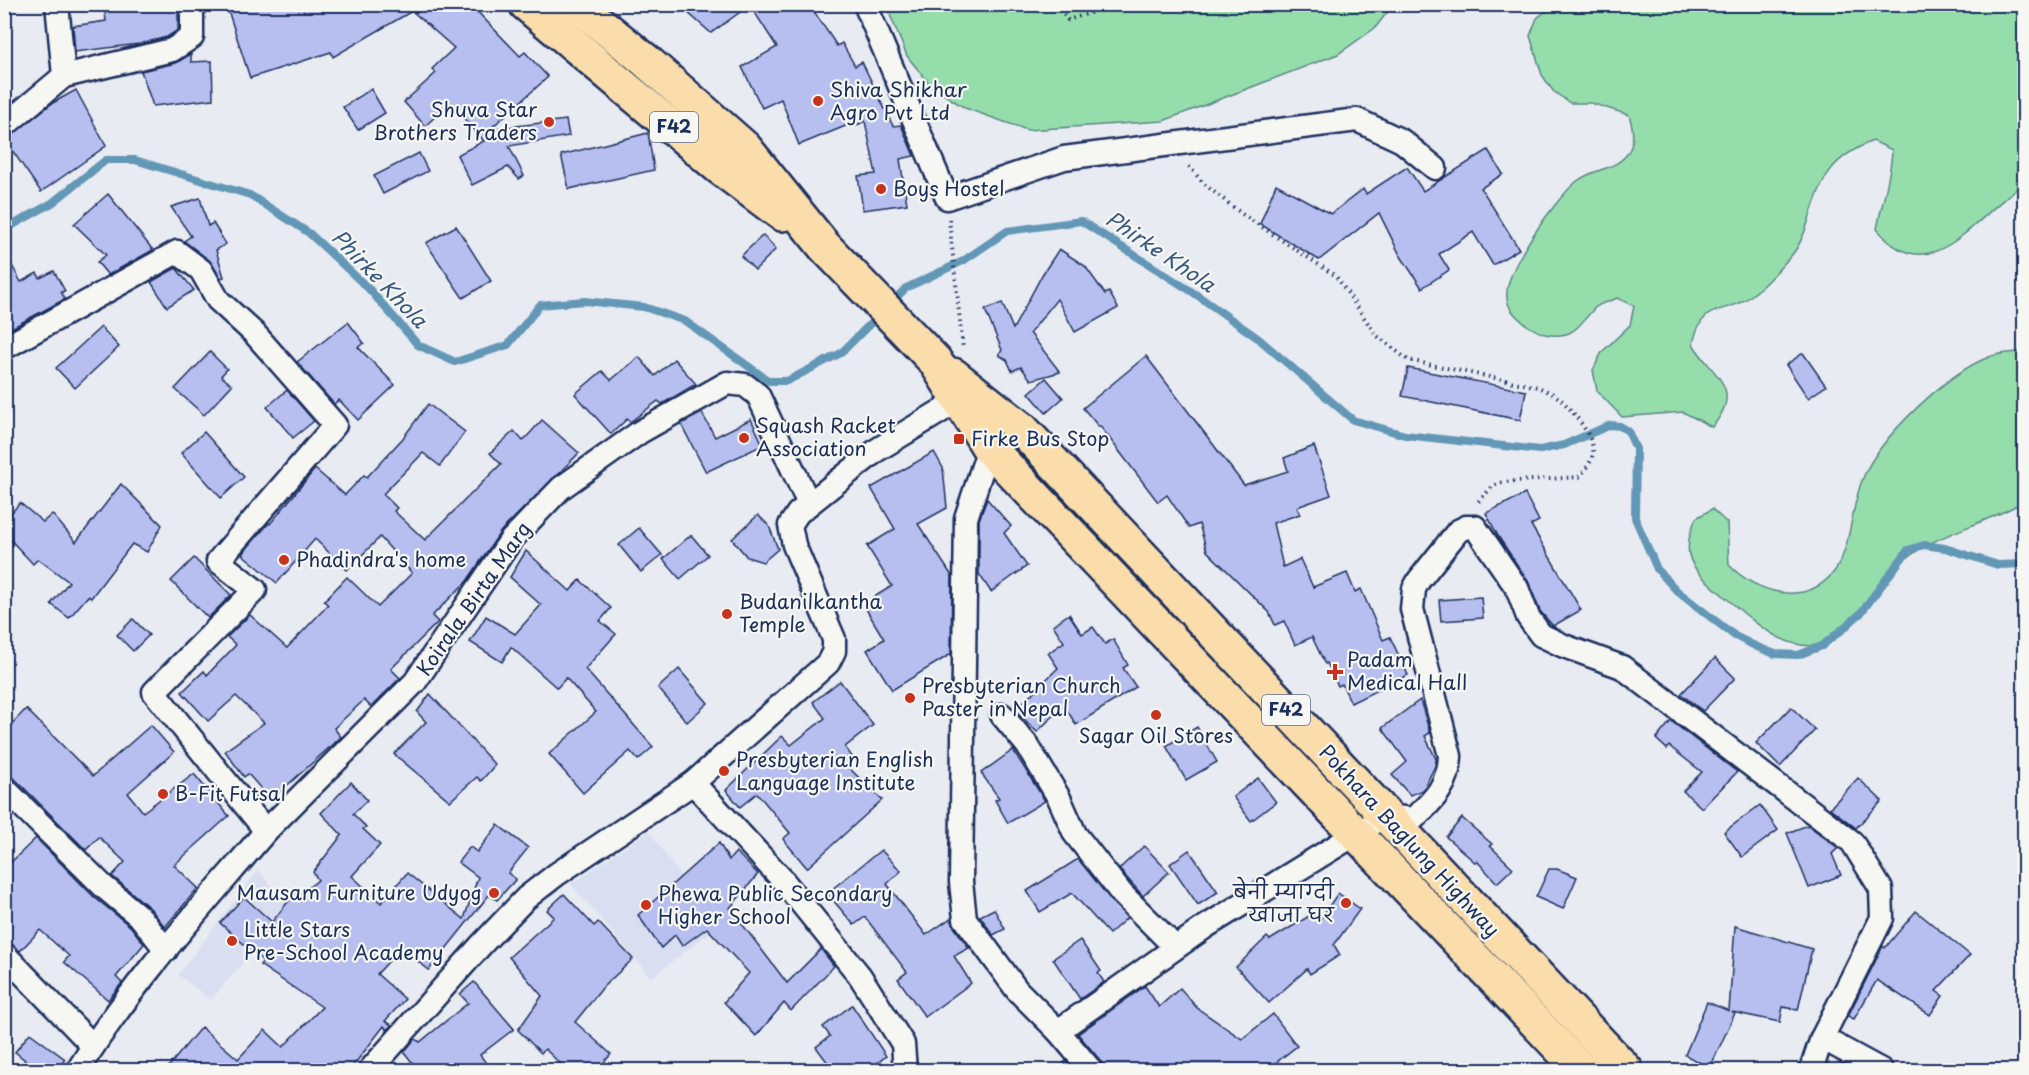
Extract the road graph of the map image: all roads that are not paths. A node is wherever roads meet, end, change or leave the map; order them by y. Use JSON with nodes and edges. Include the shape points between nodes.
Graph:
{"nodes":[{"id":1,"x":57,"y":4,"type":"edge"},
{"id":2,"x":192,"y":4,"type":"edge"},
{"id":3,"x":526,"y":4,"type":"edge"},
{"id":4,"x":576,"y":4,"type":"edge"},
{"id":5,"x":865,"y":4,"type":"edge"},
{"id":6,"x":64,"y":76,"type":"junction"},
{"id":7,"x":4,"y":126,"type":"edge"},
{"id":8,"x":1434,"y":168,"type":"dead end"},
{"id":9,"x":824,"y":246,"type":"junction"},
{"id":10,"x":4,"y":348,"type":"edge"},
{"id":11,"x":935,"y":361,"type":"junction"},
{"id":12,"x":959,"y":400,"type":"junction"},
{"id":13,"x":989,"y":447,"type":"junction"},
{"id":14,"x":809,"y":504,"type":"junction"},
{"id":15,"x":1002,"y":716,"type":"dead end"},
{"id":16,"x":693,"y":783,"type":"junction"},
{"id":17,"x":4,"y":788,"type":"edge"},
{"id":18,"x":1385,"y":816,"type":"junction"},
{"id":19,"x":266,"y":831,"type":"junction"},
{"id":20,"x":1356,"y":834,"type":"junction"},
{"id":21,"x":1175,"y":947,"type":"junction"},
{"id":22,"x":166,"y":950,"type":"junction"},
{"id":23,"x":4,"y":954,"type":"edge"},
{"id":24,"x":1058,"y":1031,"type":"junction"},
{"id":25,"x":1822,"y":1038,"type":"junction"},
{"id":26,"x":93,"y":1046,"type":"junction"},
{"id":27,"x":78,"y":1071,"type":"edge"},
{"id":28,"x":370,"y":1071,"type":"edge"},
{"id":29,"x":906,"y":1071,"type":"edge"},
{"id":30,"x":1091,"y":1071,"type":"edge"},
{"id":31,"x":1581,"y":1071,"type":"edge"},
{"id":32,"x":1626,"y":1071,"type":"edge"},
{"id":33,"x":1811,"y":1071,"type":"edge"},
{"id":34,"x":1881,"y":1071,"type":"edge"}],
"edges":[{"from":1,"to":6,"type":"street"},
{"from":2,"to":6,"type":"street","via":[[192,37],[172,50]]},
{"from":3,"to":9,"type":"highway","number":"F42","via":[[719,167]]},
{"from":4,"to":9,"type":"highway","number":"F42","via":[[745,148]]},
{"from":5,"to":8,"type":"street","via":[[947,198],[1064,158],[1357,120],[1402,141]]},
{"from":6,"to":7,"type":"street"},
{"from":9,"to":11,"type":"highway","number":"F42"},
{"from":10,"to":19,"type":"street","via":[[177,252],[201,270],[218,300],[255,334],[335,425],[218,561],[255,590],[154,692]]},
{"from":11,"to":12,"type":"highway","number":"F42"},
{"from":11,"to":18,"type":"highway","name":"Pokhara Baglung Highway","number":"F42","via":[[1022,429]]},
{"from":12,"to":13,"type":"highway","name":"Pokhara Baglung Highway","number":"F42"},
{"from":12,"to":14,"type":"street","via":[[877,450]]},
{"from":13,"to":20,"type":"highway","name":"Pokhara Baglung Highway","number":"F42"},
{"from":13,"to":24,"type":"street","via":[[966,518],[961,882],[965,920],[1017,990]]},
{"from":14,"to":16,"type":"street","via":[[790,525],[794,545],[834,639],[834,651],[828,663]]},
{"from":14,"to":19,"type":"street","name":"Koirala Birta Marg","via":[[758,395],[745,385],[727,383],[640,432],[561,489],[526,524],[504,549],[415,682]]},
{"from":15,"to":21,"type":"street","via":[[1027,745],[1059,798],[1075,834],[1122,894]]},
{"from":16,"to":28,"type":"street","via":[[526,898]]},
{"from":16,"to":29,"type":"street","via":[[781,878],[860,976],[903,1044]]},
{"from":17,"to":22,"type":"street","via":[[141,918]]},
{"from":18,"to":20,"type":"street"},
{"from":18,"to":25,"type":"street","via":[[1413,819],[1440,792],[1449,773],[1450,756],[1412,609],[1414,589],[1458,531],[1475,527],[1517,588],[1528,617],[1541,635],[1622,667],[1852,842],[1881,889],[1882,918]]},
{"from":18,"to":32,"type":"highway","name":"Pokhara Baglung Highway","number":"F42"},
{"from":19,"to":22,"type":"street","name":"Koirala Birta Marg"},
{"from":20,"to":21,"type":"street"},
{"from":20,"to":31,"type":"highway","name":"Pokhara Baglung Highway","number":"F42"},
{"from":21,"to":24,"type":"street"},
{"from":22,"to":26,"type":"street","name":"Koirala Birta Marg"},
{"from":23,"to":26,"type":"street"},
{"from":24,"to":30,"type":"street"},
{"from":25,"to":33,"type":"street"},
{"from":25,"to":34,"type":"street"},
{"from":26,"to":27,"type":"street","name":"Koirala Birta Marg"}]}
